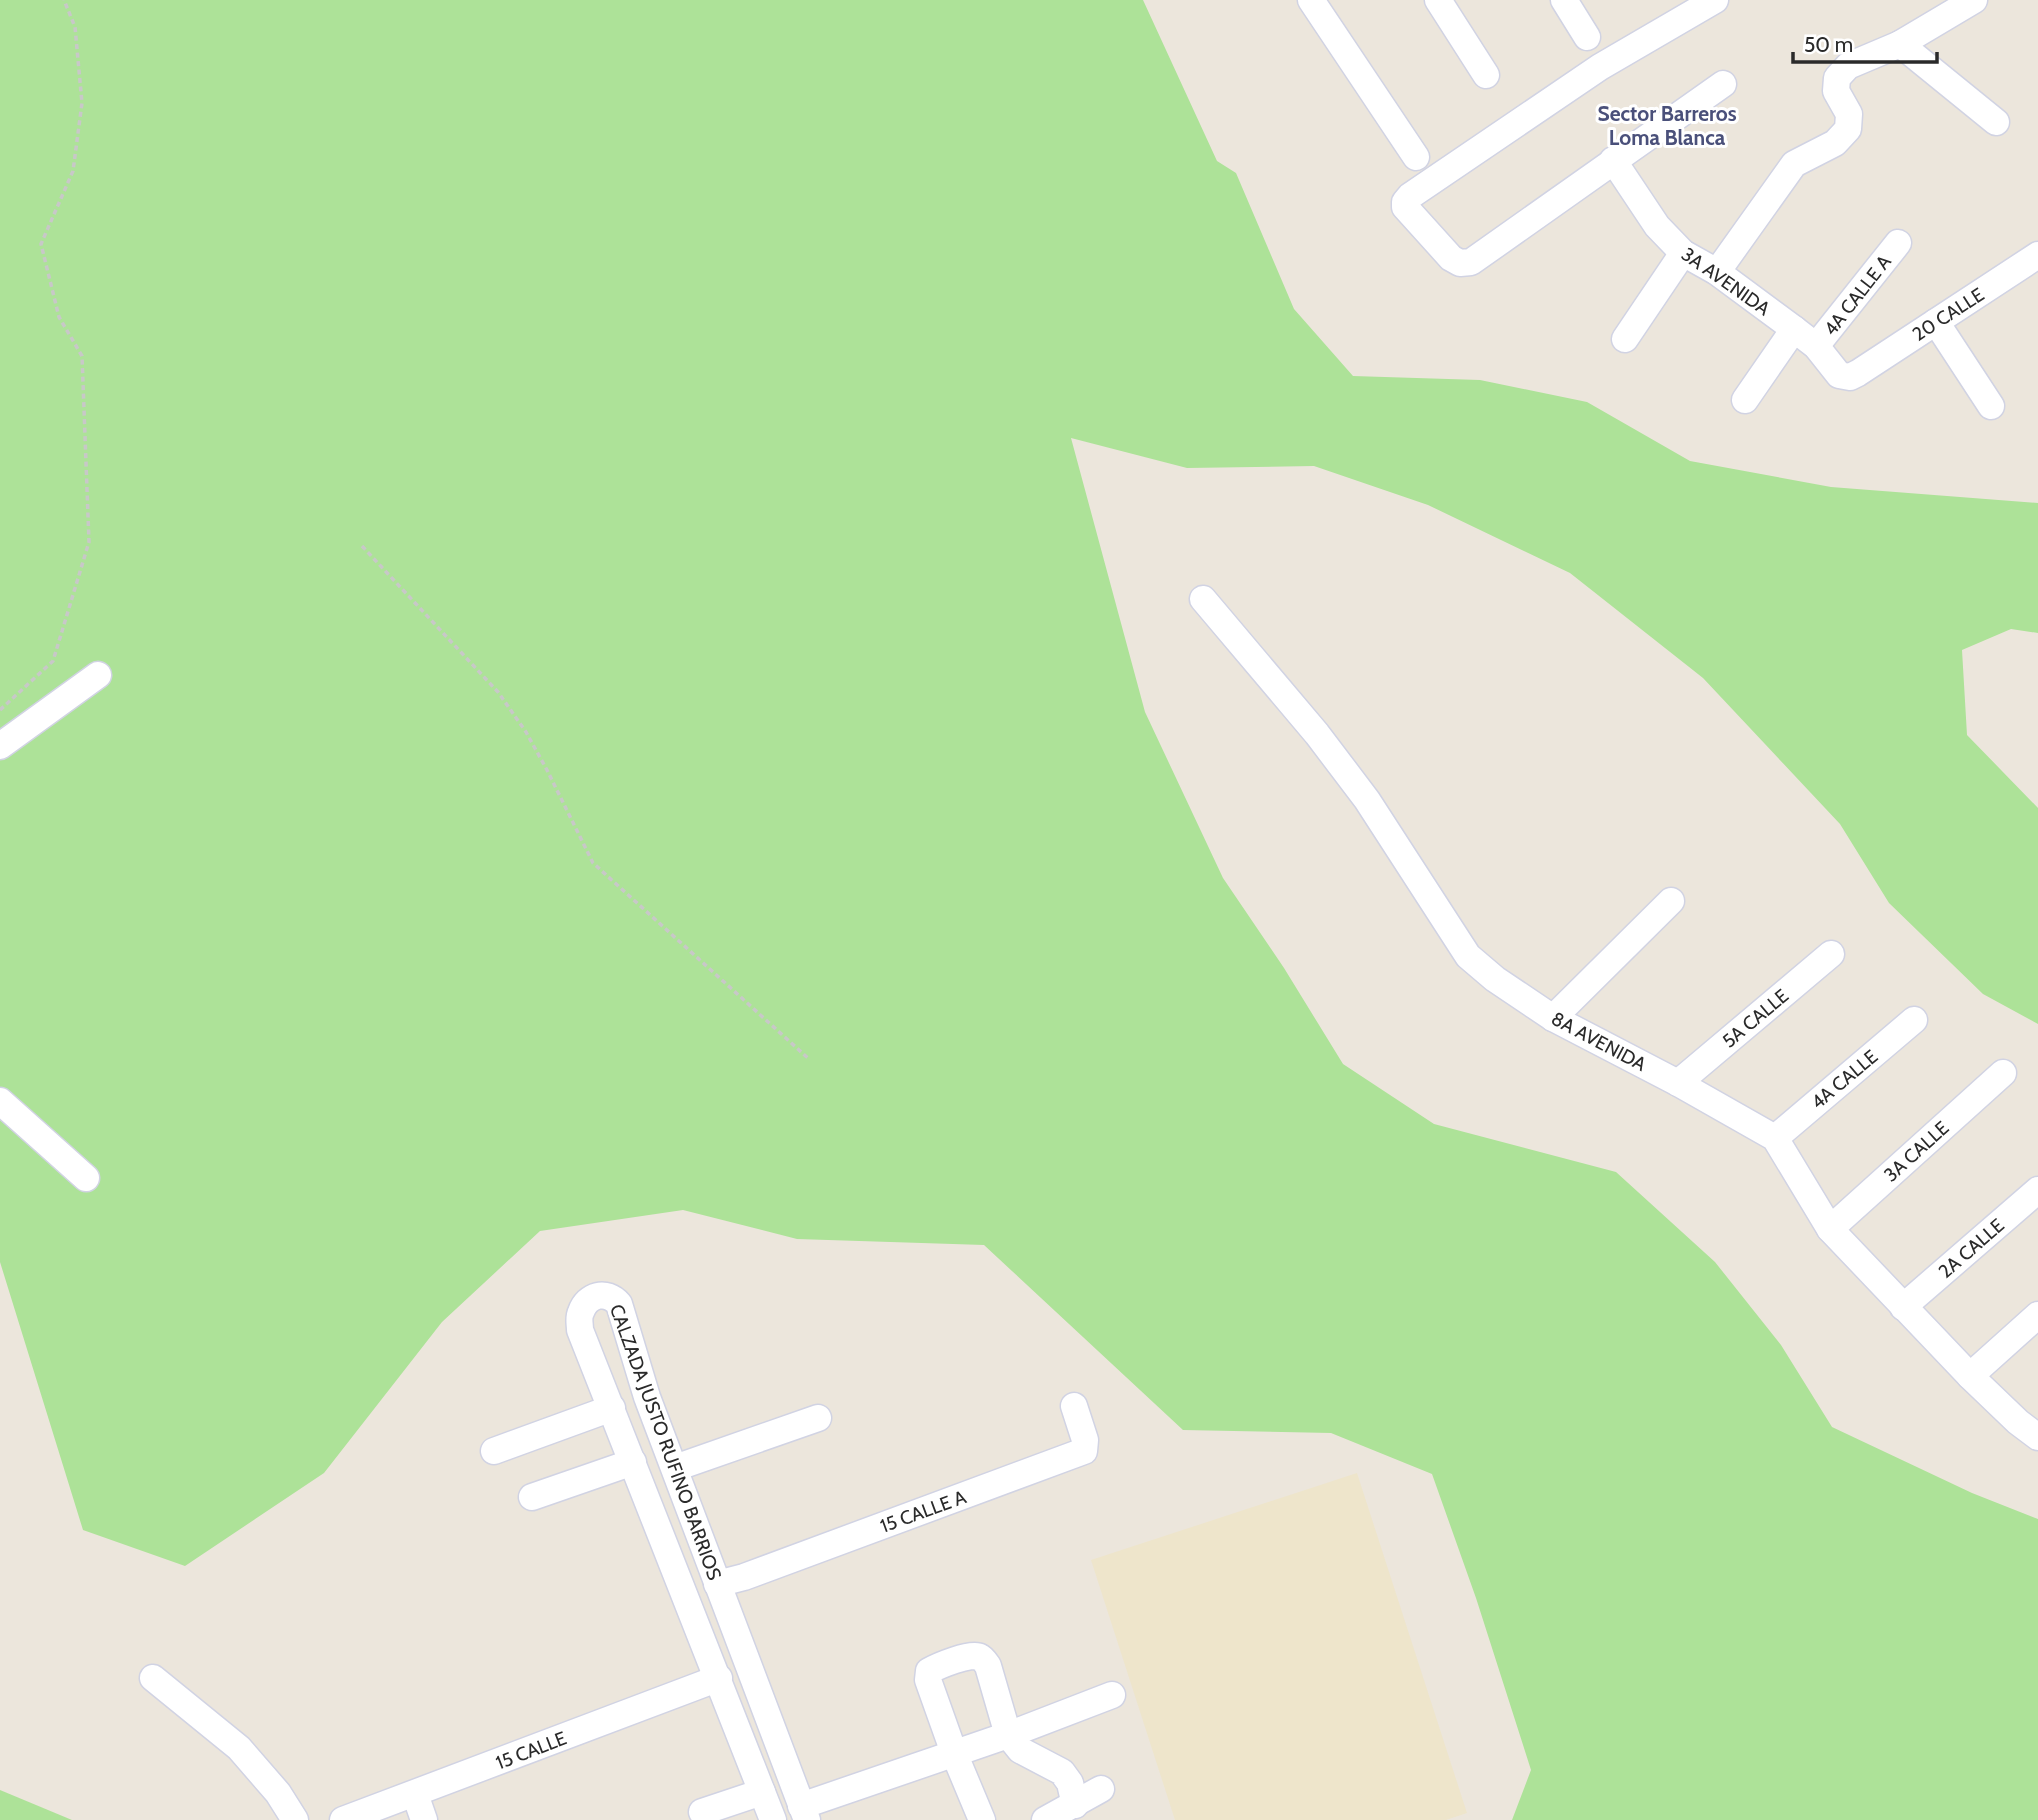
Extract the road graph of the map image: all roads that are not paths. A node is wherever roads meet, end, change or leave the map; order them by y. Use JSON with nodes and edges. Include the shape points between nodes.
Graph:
{"nodes":[{"id":1,"x":1311,"y":0,"type":"edge"},
{"id":2,"x":1438,"y":0,"type":"edge"},
{"id":3,"x":1564,"y":0,"type":"edge"},
{"id":4,"x":1715,"y":0,"type":"edge"},
{"id":5,"x":1974,"y":0,"type":"edge"},
{"id":6,"x":1587,"y":37,"type":"dead end"},
{"id":7,"x":1900,"y":44,"type":"junction"},
{"id":8,"x":1486,"y":75,"type":"dead end"},
{"id":9,"x":1723,"y":84,"type":"dead end"},
{"id":10,"x":1996,"y":122,"type":"dead end"},
{"id":11,"x":1416,"y":157,"type":"dead end"},
{"id":12,"x":1613,"y":160,"type":"junction"},
{"id":13,"x":1898,"y":243,"type":"dead end"},
{"id":14,"x":1683,"y":253,"type":"junction"},
{"id":15,"x":2034,"y":267,"type":"edge"},
{"id":16,"x":1717,"y":272,"type":"junction"},
{"id":17,"x":1936,"y":322,"type":"junction"},
{"id":18,"x":1794,"y":329,"type":"junction"},
{"id":19,"x":1625,"y":339,"type":"dead end"},
{"id":20,"x":1816,"y":346,"type":"junction"},
{"id":21,"x":1858,"y":373,"type":"joint"},
{"id":22,"x":1745,"y":400,"type":"dead end"},
{"id":23,"x":1991,"y":406,"type":"dead end"},
{"id":24,"x":1203,"y":599,"type":"dead end"},
{"id":25,"x":98,"y":675,"type":"dead end"},
{"id":26,"x":0,"y":746,"type":"edge"},
{"id":27,"x":1671,"y":901,"type":"dead end"},
{"id":28,"x":1831,"y":954,"type":"dead end"},
{"id":29,"x":1553,"y":1018,"type":"junction"},
{"id":30,"x":1914,"y":1020,"type":"dead end"},
{"id":31,"x":2003,"y":1073,"type":"dead end"},
{"id":32,"x":1678,"y":1083,"type":"junction"},
{"id":33,"x":0,"y":1101,"type":"edge"},
{"id":34,"x":1774,"y":1138,"type":"junction"},
{"id":35,"x":86,"y":1178,"type":"dead end"},
{"id":36,"x":2038,"y":1190,"type":"edge"},
{"id":37,"x":1829,"y":1229,"type":"junction"},
{"id":38,"x":1903,"y":1307,"type":"junction"},
{"id":39,"x":2038,"y":1315,"type":"edge"},
{"id":40,"x":1970,"y":1376,"type":"junction"},
{"id":41,"x":1074,"y":1406,"type":"dead end"},
{"id":42,"x":612,"y":1408,"type":"junction"},
{"id":43,"x":818,"y":1418,"type":"dead end"},
{"id":44,"x":2038,"y":1437,"type":"edge"},
{"id":45,"x":494,"y":1451,"type":"dead end"},
{"id":46,"x":633,"y":1462,"type":"junction"},
{"id":47,"x":675,"y":1468,"type":"junction"},
{"id":48,"x":532,"y":1497,"type":"dead end"},
{"id":49,"x":690,"y":1508,"type":"junction"},
{"id":50,"x":656,"y":1522,"type":"junction"},
{"id":51,"x":718,"y":1584,"type":"junction"},
{"id":52,"x":153,"y":1678,"type":"dead end"},
{"id":53,"x":719,"y":1678,"type":"junction"},
{"id":54,"x":1112,"y":1695,"type":"dead end"},
{"id":55,"x":1008,"y":1735,"type":"junction"},
{"id":56,"x":954,"y":1753,"type":"junction"},
{"id":57,"x":1101,"y":1789,"type":"dead end"},
{"id":58,"x":762,"y":1792,"type":"junction"},
{"id":59,"x":415,"y":1794,"type":"junction"},
{"id":60,"x":1074,"y":1805,"type":"junction"},
{"id":61,"x":702,"y":1812,"type":"dead end"},
{"id":62,"x":804,"y":1813,"type":"edge"},
{"id":63,"x":295,"y":1820,"type":"edge"},
{"id":64,"x":343,"y":1820,"type":"edge"},
{"id":65,"x":424,"y":1820,"type":"edge"},
{"id":66,"x":773,"y":1820,"type":"edge"},
{"id":67,"x":982,"y":1820,"type":"edge"},
{"id":68,"x":1045,"y":1820,"type":"edge"}],
"edges":[{"from":1,"to":11,"type":"street"},
{"from":2,"to":8,"type":"street"},
{"from":3,"to":6,"type":"street"},
{"from":4,"to":12,"type":"street","via":[[1601,66],[1410,196],[1405,207],[1451,258],[1471,262]]},
{"from":5,"to":7,"type":"street"},
{"from":7,"to":10,"type":"street"},
{"from":7,"to":16,"type":"street","via":[[1848,66],[1837,78],[1836,91],[1849,114],[1848,129],[1835,143],[1794,164]]},
{"from":9,"to":12,"type":"street"},
{"from":12,"to":14,"type":"street","name":"3A AVENIDA","via":[[1657,226]]},
{"from":13,"to":20,"type":"street","name":"4A CALLE A"},
{"from":14,"to":16,"type":"street","name":"3A AVENIDA"},
{"from":14,"to":19,"type":"street"},
{"from":15,"to":17,"type":"street","name":"20 CALLE"},
{"from":16,"to":18,"type":"street","name":"3A AVENIDA"},
{"from":17,"to":21,"type":"street","name":"20 CALLE"},
{"from":17,"to":23,"type":"street"},
{"from":18,"to":20,"type":"street","name":"3A AVENIDA"},
{"from":18,"to":22,"type":"street","name":"4A CALLE A"},
{"from":20,"to":21,"type":"street","name":"3A AVENIDA","via":[[1839,375]]},
{"from":24,"to":29,"type":"street","name":"8A AVENIDA","via":[[1367,800],[1468,956]]},
{"from":25,"to":26,"type":"street"},
{"from":27,"to":29,"type":"street"},
{"from":28,"to":32,"type":"street","name":"5A CALLE"},
{"from":29,"to":32,"type":"street","name":"8A AVENIDA"},
{"from":30,"to":34,"type":"street","name":"4A CALLE"},
{"from":31,"to":37,"type":"street","name":"3A CALLE"},
{"from":32,"to":34,"type":"street","name":"8A AVENIDA"},
{"from":33,"to":35,"type":"street"},
{"from":34,"to":37,"type":"street","name":"8A AVENIDA"},
{"from":36,"to":38,"type":"street","name":"2A CALLE"},
{"from":37,"to":38,"type":"street","name":"8A AVENIDA"},
{"from":38,"to":40,"type":"street","name":"8A AVENIDA"},
{"from":39,"to":40,"type":"street"},
{"from":40,"to":44,"type":"street","name":"8A AVENIDA"},
{"from":41,"to":51,"type":"street","name":"15 CALLE A","via":[[1084,1451]]},
{"from":42,"to":45,"type":"street"},
{"from":42,"to":46,"type":"street","name":"CALZADA JUSTO RUFINO BARRIOS"},
{"from":42,"to":47,"type":"street","name":"CALZADA JUSTO RUFINO BARRIOS","via":[[579,1318],[589,1300],[605,1294],[619,1304],[647,1397]]},
{"from":43,"to":47,"type":"street"},
{"from":46,"to":48,"type":"street"},
{"from":46,"to":50,"type":"street","name":"CALZADA JUSTO RUFINO BARRIOS"},
{"from":47,"to":49,"type":"street","name":"CALZADA JUSTO RUFINO BARRIOS"},
{"from":49,"to":50,"type":"street"},
{"from":49,"to":51,"type":"street","name":"CALZADA JUSTO RUFINO BARRIOS"},
{"from":50,"to":53,"type":"street","name":"CALZADA JUSTO RUFINO BARRIOS"},
{"from":51,"to":62,"type":"street","name":"CALZADA JUSTO RUFINO BARRIOS"},
{"from":52,"to":63,"type":"street","via":[[239,1748]]},
{"from":53,"to":58,"type":"street","name":"CALZADA JUSTO RUFINO BARRIOS"},
{"from":53,"to":59,"type":"street","name":"15 CALLE"},
{"from":54,"to":55,"type":"street"},
{"from":55,"to":56,"type":"street"},
{"from":55,"to":56,"type":"street","via":[[988,1666],[982,1657],[972,1655],[929,1671],[928,1680]]},
{"from":55,"to":60,"type":"street","via":[[1020,1750],[1062,1772],[1070,1783]]},
{"from":56,"to":62,"type":"street"},
{"from":56,"to":67,"type":"street"},
{"from":57,"to":60,"type":"street"},
{"from":58,"to":61,"type":"street"},
{"from":58,"to":66,"type":"street","name":"CALZADA JUSTO RUFINO BARRIOS"},
{"from":59,"to":64,"type":"street","name":"15 CALLE"},
{"from":59,"to":65,"type":"street"},
{"from":60,"to":68,"type":"street"}]}
